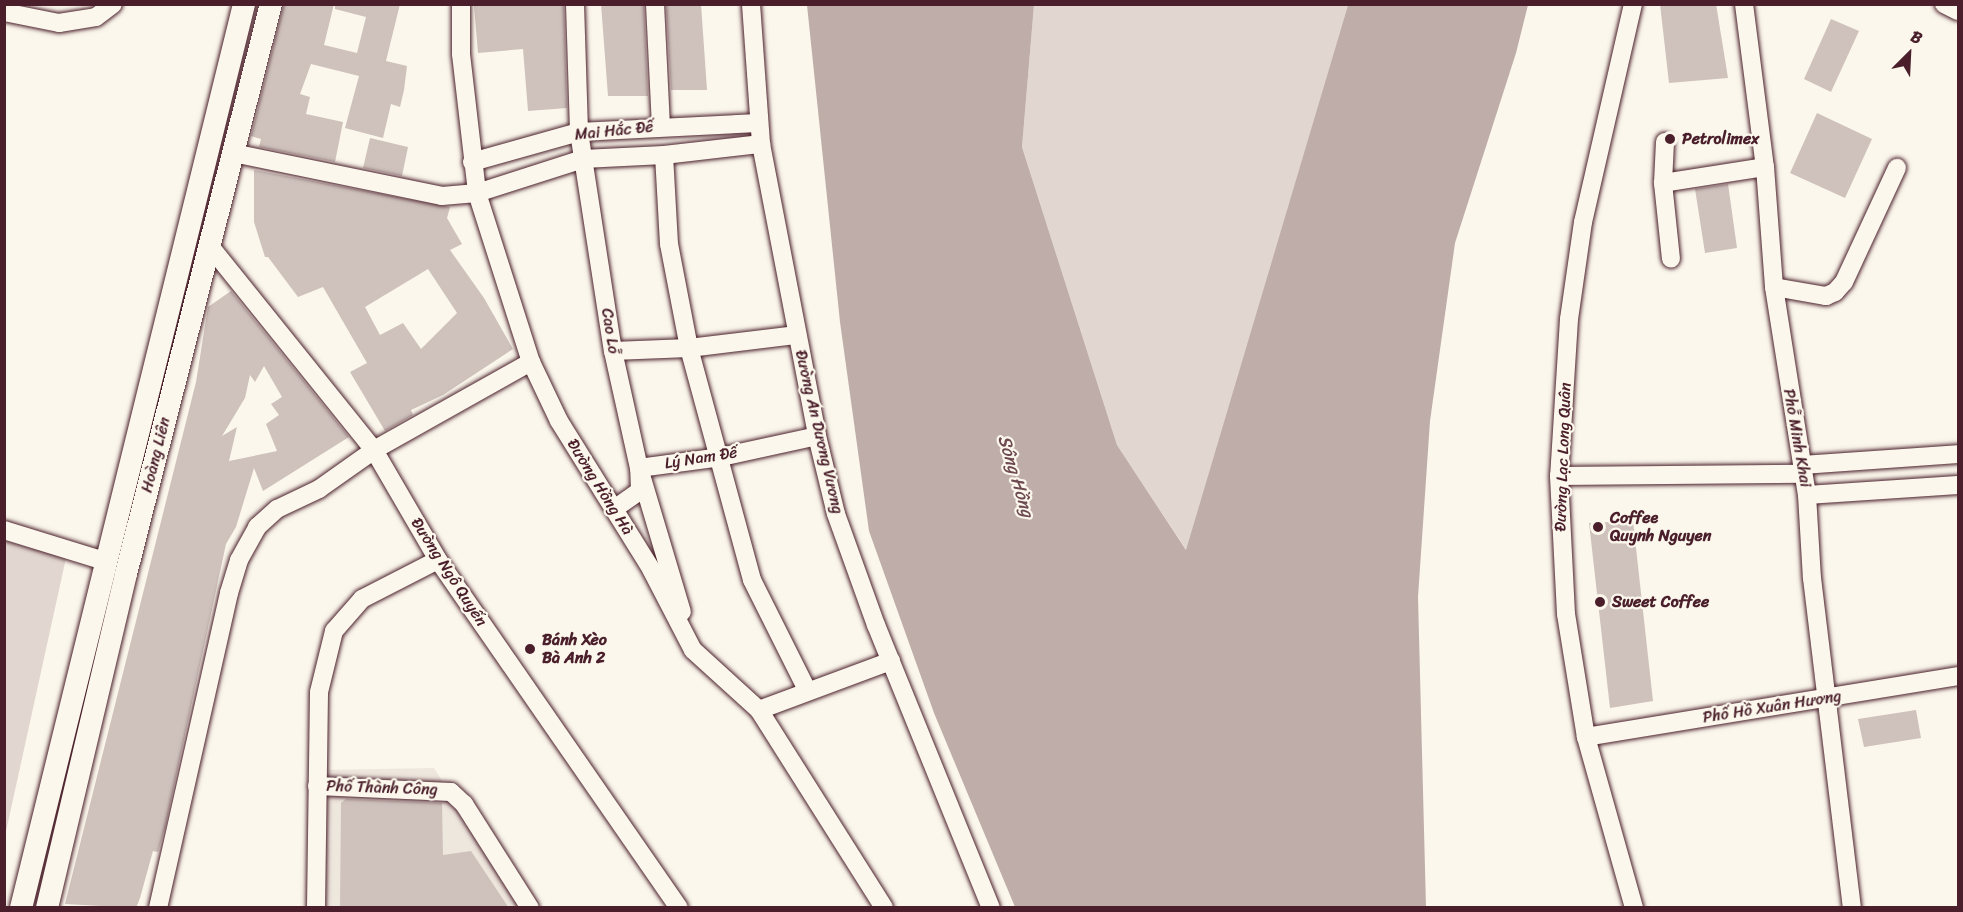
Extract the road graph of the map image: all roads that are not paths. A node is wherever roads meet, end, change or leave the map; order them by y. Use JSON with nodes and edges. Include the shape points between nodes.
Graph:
{"nodes":[{"id":1,"x":113,"y":4,"type":"edge"},
{"id":2,"x":244,"y":4,"type":"edge"},
{"id":3,"x":270,"y":4,"type":"edge"},
{"id":4,"x":461,"y":4,"type":"edge"},
{"id":5,"x":575,"y":4,"type":"edge"},
{"id":6,"x":655,"y":4,"type":"edge"},
{"id":7,"x":751,"y":4,"type":"edge"},
{"id":8,"x":1633,"y":4,"type":"edge"},
{"id":9,"x":1744,"y":4,"type":"edge"},
{"id":10,"x":1944,"y":4,"type":"edge"},
{"id":11,"x":1959,"y":11,"type":"edge"},
{"id":12,"x":4,"y":12,"type":"edge"},
{"id":13,"x":758,"y":123,"type":"junction"},
{"id":14,"x":661,"y":126,"type":"junction"},
{"id":15,"x":579,"y":132,"type":"junction"},
{"id":16,"x":1665,"y":142,"type":"dead end"},
{"id":17,"x":761,"y":144,"type":"junction"},
{"id":18,"x":233,"y":153,"type":"junction"},
{"id":19,"x":664,"y":155,"type":"junction"},
{"id":20,"x":584,"y":159,"type":"junction"},
{"id":21,"x":472,"y":162,"type":"junction"},
{"id":22,"x":1765,"y":167,"type":"junction"},
{"id":23,"x":1897,"y":168,"type":"dead end"},
{"id":24,"x":1663,"y":183,"type":"junction"},
{"id":25,"x":477,"y":193,"type":"junction"},
{"id":26,"x":185,"y":236,"type":"junction"},
{"id":27,"x":209,"y":245,"type":"junction"},
{"id":28,"x":1671,"y":259,"type":"dead end"},
{"id":29,"x":1774,"y":287,"type":"junction"},
{"id":30,"x":796,"y":335,"type":"junction"},
{"id":31,"x":689,"y":348,"type":"junction"},
{"id":32,"x":613,"y":351,"type":"junction"},
{"id":33,"x":531,"y":362,"type":"junction"},
{"id":34,"x":817,"y":436,"type":"junction"},
{"id":35,"x":374,"y":450,"type":"junction"},
{"id":36,"x":1959,"y":454,"type":"edge"},
{"id":37,"x":721,"y":457,"type":"junction"},
{"id":38,"x":639,"y":468,"type":"junction"},
{"id":39,"x":1803,"y":470,"type":"junction"},
{"id":40,"x":1560,"y":476,"type":"junction"},
{"id":41,"x":1959,"y":485,"type":"edge"},
{"id":42,"x":1807,"y":495,"type":"junction"},
{"id":43,"x":614,"y":509,"type":"junction"},
{"id":44,"x":4,"y":530,"type":"edge"},
{"id":45,"x":438,"y":560,"type":"junction"},
{"id":46,"x":104,"y":561,"type":"junction"},
{"id":47,"x":126,"y":574,"type":"junction"},
{"id":48,"x":693,"y":650,"type":"junction"},
{"id":49,"x":891,"y":662,"type":"junction"},
{"id":50,"x":1959,"y":676,"type":"edge"},
{"id":51,"x":807,"y":690,"type":"junction"},
{"id":52,"x":1826,"y":699,"type":"junction"},
{"id":53,"x":759,"y":710,"type":"junction"},
{"id":54,"x":1586,"y":737,"type":"junction"},
{"id":55,"x":317,"y":786,"type":"junction"},
{"id":56,"x":21,"y":908,"type":"edge"},
{"id":57,"x":47,"y":908,"type":"edge"},
{"id":58,"x":158,"y":908,"type":"edge"},
{"id":59,"x":316,"y":908,"type":"edge"},
{"id":60,"x":530,"y":908,"type":"edge"},
{"id":61,"x":679,"y":908,"type":"edge"},
{"id":62,"x":884,"y":908,"type":"edge"},
{"id":63,"x":991,"y":908,"type":"edge"},
{"id":64,"x":1634,"y":908,"type":"edge"},
{"id":65,"x":1852,"y":908,"type":"edge"}],
"edges":[{"from":1,"to":12,"type":"street","via":[[96,17],[58,23]]},
{"from":2,"to":26,"type":"main road","name":"Hoàng Liên"},
{"from":3,"to":18,"type":"main road","name":"Hoàng Liên"},
{"from":4,"to":21,"type":"street","name":"Đường Hồng Hà","via":[[460,54]]},
{"from":5,"to":15,"type":"street","name":"Cao Lỗ"},
{"from":6,"to":14,"type":"street"},
{"from":7,"to":13,"type":"street","name":"Đường An Dương Vương"},
{"from":8,"to":40,"type":"street","name":"Đường Lạc Long Quân","via":[[1583,222],[1569,319]]},
{"from":9,"to":22,"type":"street","name":"Phỗ Minh Khai"},
{"from":10,"to":11,"type":"street"},
{"from":13,"to":14,"type":"street","name":"Mai Hắc Đế"},
{"from":13,"to":17,"type":"street","name":"Đường An Dương Vương"},
{"from":14,"to":15,"type":"street","name":"Mai Hắc Đế"},
{"from":15,"to":20,"type":"street","name":"Cao Lỗ"},
{"from":15,"to":21,"type":"street","name":"Mai Hắc Đế"},
{"from":16,"to":24,"type":"street"},
{"from":17,"to":19,"type":"street","name":"Mai Hắc Đế"},
{"from":17,"to":30,"type":"street","name":"Đường An Dương Vương"},
{"from":18,"to":25,"type":"street","name":"Mai Hắc Đế","via":[[442,196]]},
{"from":18,"to":27,"type":"main road","name":"Hoàng Liên"},
{"from":19,"to":20,"type":"street","name":"Mai Hắc Đế"},
{"from":19,"to":31,"type":"street","via":[[669,244]]},
{"from":20,"to":25,"type":"street","name":"Mai Hắc Đế"},
{"from":20,"to":32,"type":"street","name":"Cao Lỗ"},
{"from":21,"to":25,"type":"street","name":"Đường Hồng Hà"},
{"from":22,"to":24,"type":"street"},
{"from":22,"to":29,"type":"street","name":"Phỗ Minh Khai"},
{"from":23,"to":29,"type":"street","via":[[1844,282],[1835,292],[1826,296]]},
{"from":24,"to":28,"type":"street"},
{"from":25,"to":33,"type":"street","name":"Đường Hồng Hà"},
{"from":26,"to":27,"type":"main road"},
{"from":26,"to":46,"type":"main road","name":"Hoàng Liên"},
{"from":27,"to":35,"type":"street","name":"Đường Ngô Quyến"},
{"from":27,"to":47,"type":"main road","name":"Hoàng Liên"},
{"from":29,"to":39,"type":"street","name":"Phỗ Minh Khai"},
{"from":30,"to":31,"type":"street"},
{"from":30,"to":34,"type":"street","name":"Đường An Dương Vương"},
{"from":31,"to":32,"type":"street"},
{"from":31,"to":37,"type":"street"},
{"from":32,"to":38,"type":"street","name":"Cao Lỗ"},
{"from":33,"to":35,"type":"street"},
{"from":33,"to":43,"type":"street","name":"Đường Hồng Hà","via":[[559,421]]},
{"from":34,"to":37,"type":"street","name":"Lý Nam Đế"},
{"from":34,"to":49,"type":"street","name":"Đường An Dương Vương","via":[[836,514]]},
{"from":35,"to":45,"type":"street","name":"Đường Ngô Quyến"},
{"from":35,"to":58,"type":"street","via":[[319,489],[277,509],[256,527],[238,560]]},
{"from":36,"to":39,"type":"street"},
{"from":37,"to":38,"type":"street","name":"Lý Nam Đế"},
{"from":37,"to":51,"type":"street","via":[[753,580]]},
{"from":38,"to":43,"type":"street","via":[[640,491]]},
{"from":38,"to":48,"type":"street","name":"Cao Lỗ"},
{"from":39,"to":40,"type":"street"},
{"from":39,"to":42,"type":"street","name":"Phỗ Minh Khai"},
{"from":40,"to":54,"type":"street","name":"Đường Lạc Long Quân","via":[[1566,614]]},
{"from":41,"to":42,"type":"street"},
{"from":42,"to":52,"type":"street","name":"Phỗ Minh Khai"},
{"from":43,"to":48,"type":"street","name":"Đường Hồng Hà"},
{"from":44,"to":46,"type":"street"},
{"from":45,"to":55,"type":"street","via":[[362,599],[334,632],[319,692]]},
{"from":45,"to":61,"type":"street","name":"Đường Ngô Quyến"},
{"from":46,"to":47,"type":"main road"},
{"from":46,"to":56,"type":"main road","name":"Hoàng Liên"},
{"from":47,"to":57,"type":"main road","name":"Hoàng Liên"},
{"from":48,"to":53,"type":"street","name":"Đường Hồng Hà"},
{"from":49,"to":51,"type":"street"},
{"from":49,"to":63,"type":"street","name":"Đường An Dương Vương"},
{"from":50,"to":52,"type":"street","name":"Phố Hồ Xuân Hương"},
{"from":51,"to":53,"type":"street"},
{"from":52,"to":54,"type":"street","name":"Phố Hồ Xuân Hương"},
{"from":52,"to":65,"type":"street","name":"Phỗ Minh Khai"},
{"from":53,"to":62,"type":"street","name":"Đường Hồng Hà"},
{"from":54,"to":64,"type":"street","name":"Đường Lạc Long Quân"},
{"from":55,"to":59,"type":"street"},
{"from":55,"to":60,"type":"street","name":"Phố Thành Công","via":[[451,792],[464,804]]}]}
